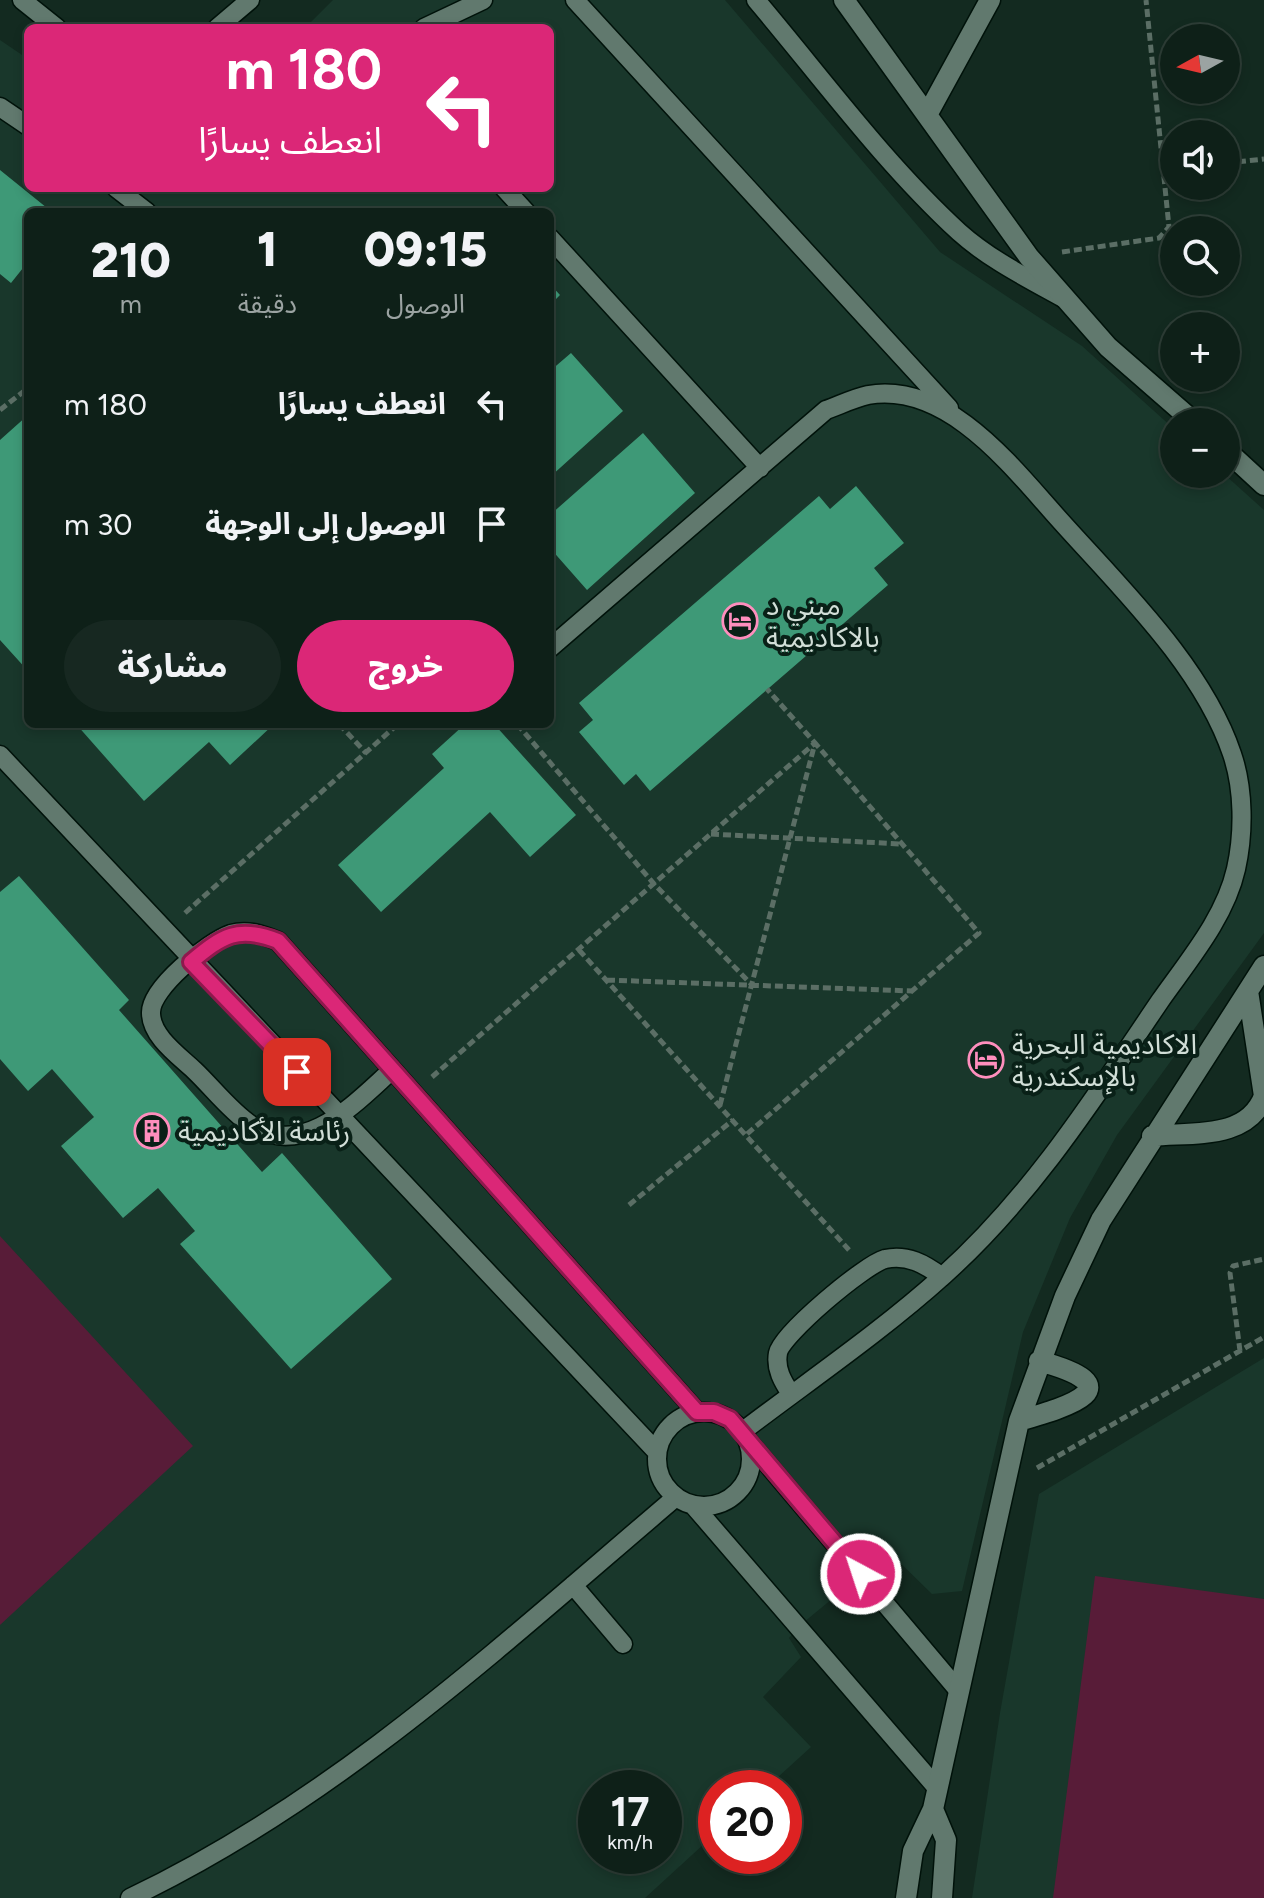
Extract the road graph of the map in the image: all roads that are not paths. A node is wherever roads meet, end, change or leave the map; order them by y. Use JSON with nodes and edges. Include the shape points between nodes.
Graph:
{"nodes":[{"id":1,"x":22,"y":0,"type":"edge"},
{"id":2,"x":250,"y":0,"type":"edge"},
{"id":3,"x":483,"y":0,"type":"edge"},
{"id":4,"x":575,"y":0,"type":"edge"},
{"id":5,"x":756,"y":0,"type":"edge"},
{"id":6,"x":844,"y":0,"type":"edge"},
{"id":7,"x":990,"y":0,"type":"edge"},
{"id":8,"x":52,"y":24,"type":"edge"},
{"id":9,"x":222,"y":24,"type":"edge"},
{"id":10,"x":432,"y":24,"type":"edge"},
{"id":11,"x":0,"y":107,"type":"edge"},
{"id":12,"x":927,"y":115,"type":"junction"},
{"id":13,"x":24,"y":123,"type":"edge"},
{"id":14,"x":121,"y":192,"type":"edge"},
{"id":15,"x":508,"y":192,"type":"edge"},
{"id":16,"x":142,"y":208,"type":"edge"},
{"id":17,"x":522,"y":208,"type":"edge"},
{"id":18,"x":554,"y":242,"type":"edge"},
{"id":19,"x":1065,"y":300,"type":"junction"},
{"id":20,"x":1178,"y":408,"type":"edge"},
{"id":21,"x":953,"y":413,"type":"junction"},
{"id":22,"x":1240,"y":461,"type":"edge"},
{"id":23,"x":760,"y":468,"type":"junction"},
{"id":24,"x":1262,"y":478,"type":"edge"},
{"id":25,"x":554,"y":642,"type":"edge"},
{"id":26,"x":0,"y":755,"type":"edge"},
{"id":27,"x":191,"y":962,"type":"junction"},
{"id":28,"x":1264,"y":966,"type":"edge"},
{"id":29,"x":1248,"y":991,"type":"junction"},
{"id":30,"x":392,"y":1070,"type":"junction"},
{"id":31,"x":339,"y":1117,"type":"junction"},
{"id":32,"x":1152,"y":1136,"type":"junction"},
{"id":33,"x":942,"y":1277,"type":"junction"},
{"id":34,"x":1039,"y":1361,"type":"junction"},
{"id":35,"x":791,"y":1394,"type":"junction"},
{"id":36,"x":697,"y":1412,"type":"junction"},
{"id":37,"x":1019,"y":1421,"type":"junction"},
{"id":38,"x":745,"y":1436,"type":"junction"},
{"id":39,"x":657,"y":1452,"type":"junction"},
{"id":40,"x":685,"y":1501,"type":"junction"},
{"id":41,"x":573,"y":1585,"type":"junction"},
{"id":42,"x":623,"y":1644,"type":"dead end"},
{"id":43,"x":958,"y":1690,"type":"junction"},
{"id":44,"x":935,"y":1798,"type":"junction"},
{"id":45,"x":135,"y":1897,"type":"edge"},
{"id":46,"x":906,"y":1898,"type":"edge"},
{"id":47,"x":942,"y":1898,"type":"edge"}],
"edges":[{"from":1,"to":8,"type":"lane"},
{"from":2,"to":9,"type":"lane"},
{"from":3,"to":10,"type":"lane"},
{"from":4,"to":21,"type":"lane"},
{"from":5,"to":19,"type":"lane","via":[[917,191],[1012,269]]},
{"from":6,"to":12,"type":"street"},
{"from":7,"to":12,"type":"street"},
{"from":11,"to":13,"type":"lane"},
{"from":12,"to":19,"type":"street"},
{"from":14,"to":16,"type":"lane"},
{"from":15,"to":17,"type":"lane"},
{"from":18,"to":23,"type":"lane"},
{"from":19,"to":20,"type":"street","via":[[1108,347]]},
{"from":21,"to":23,"type":"lane","via":[[912,396],[868,395],[826,410]]},
{"from":21,"to":33,"type":"lane","via":[[1035,492],[1166,641],[1207,702],[1233,754],[1243,812],[1236,871],[1212,925],[1070,1133],[990,1232]]},
{"from":22,"to":24,"type":"street"},
{"from":23,"to":25,"type":"lane"},
{"from":26,"to":27,"type":"lane"},
{"from":27,"to":30,"type":"lane","via":[[231,934],[256,932],[278,941]]},
{"from":27,"to":31,"type":"lane"},
{"from":27,"to":31,"type":"lane","via":[[153,998],[151,1012],[162,1039],[251,1125],[296,1134]]},
{"from":28,"to":29,"type":"street"},
{"from":29,"to":32,"type":"street"},
{"from":29,"to":32,"type":"street","via":[[1264,1096],[1258,1113],[1228,1129]]},
{"from":30,"to":31,"type":"lane"},
{"from":30,"to":36,"type":"lane"},
{"from":31,"to":39,"type":"lane"},
{"from":32,"to":34,"type":"street","via":[[1101,1220]]},
{"from":33,"to":35,"type":"lane"},
{"from":33,"to":35,"type":"lane","via":[[926,1264],[906,1258],[884,1259],[865,1269],[783,1340],[778,1368]]},
{"from":34,"to":37,"type":"street"},
{"from":34,"to":37,"type":"street","via":[[1084,1378],[1084,1398]]},
{"from":35,"to":38,"type":"lane"},
{"from":36,"to":38,"type":"lane","via":[[730,1419]]},
{"from":36,"to":39,"type":"lane","via":[[678,1419],[664,1433]]},
{"from":37,"to":43,"type":"street"},
{"from":38,"to":40,"type":"lane","via":[[752,1462],[733,1497],[713,1506]]},
{"from":38,"to":43,"type":"lane"},
{"from":39,"to":40,"type":"lane","via":[[665,1485]]},
{"from":40,"to":41,"type":"lane"},
{"from":40,"to":44,"type":"lane"},
{"from":41,"to":42,"type":"lane"},
{"from":41,"to":45,"type":"lane","via":[[318,1789]]},
{"from":43,"to":44,"type":"street"},
{"from":44,"to":46,"type":"street","via":[[913,1851]]},
{"from":44,"to":47,"type":"street","via":[[946,1840]]}]}
